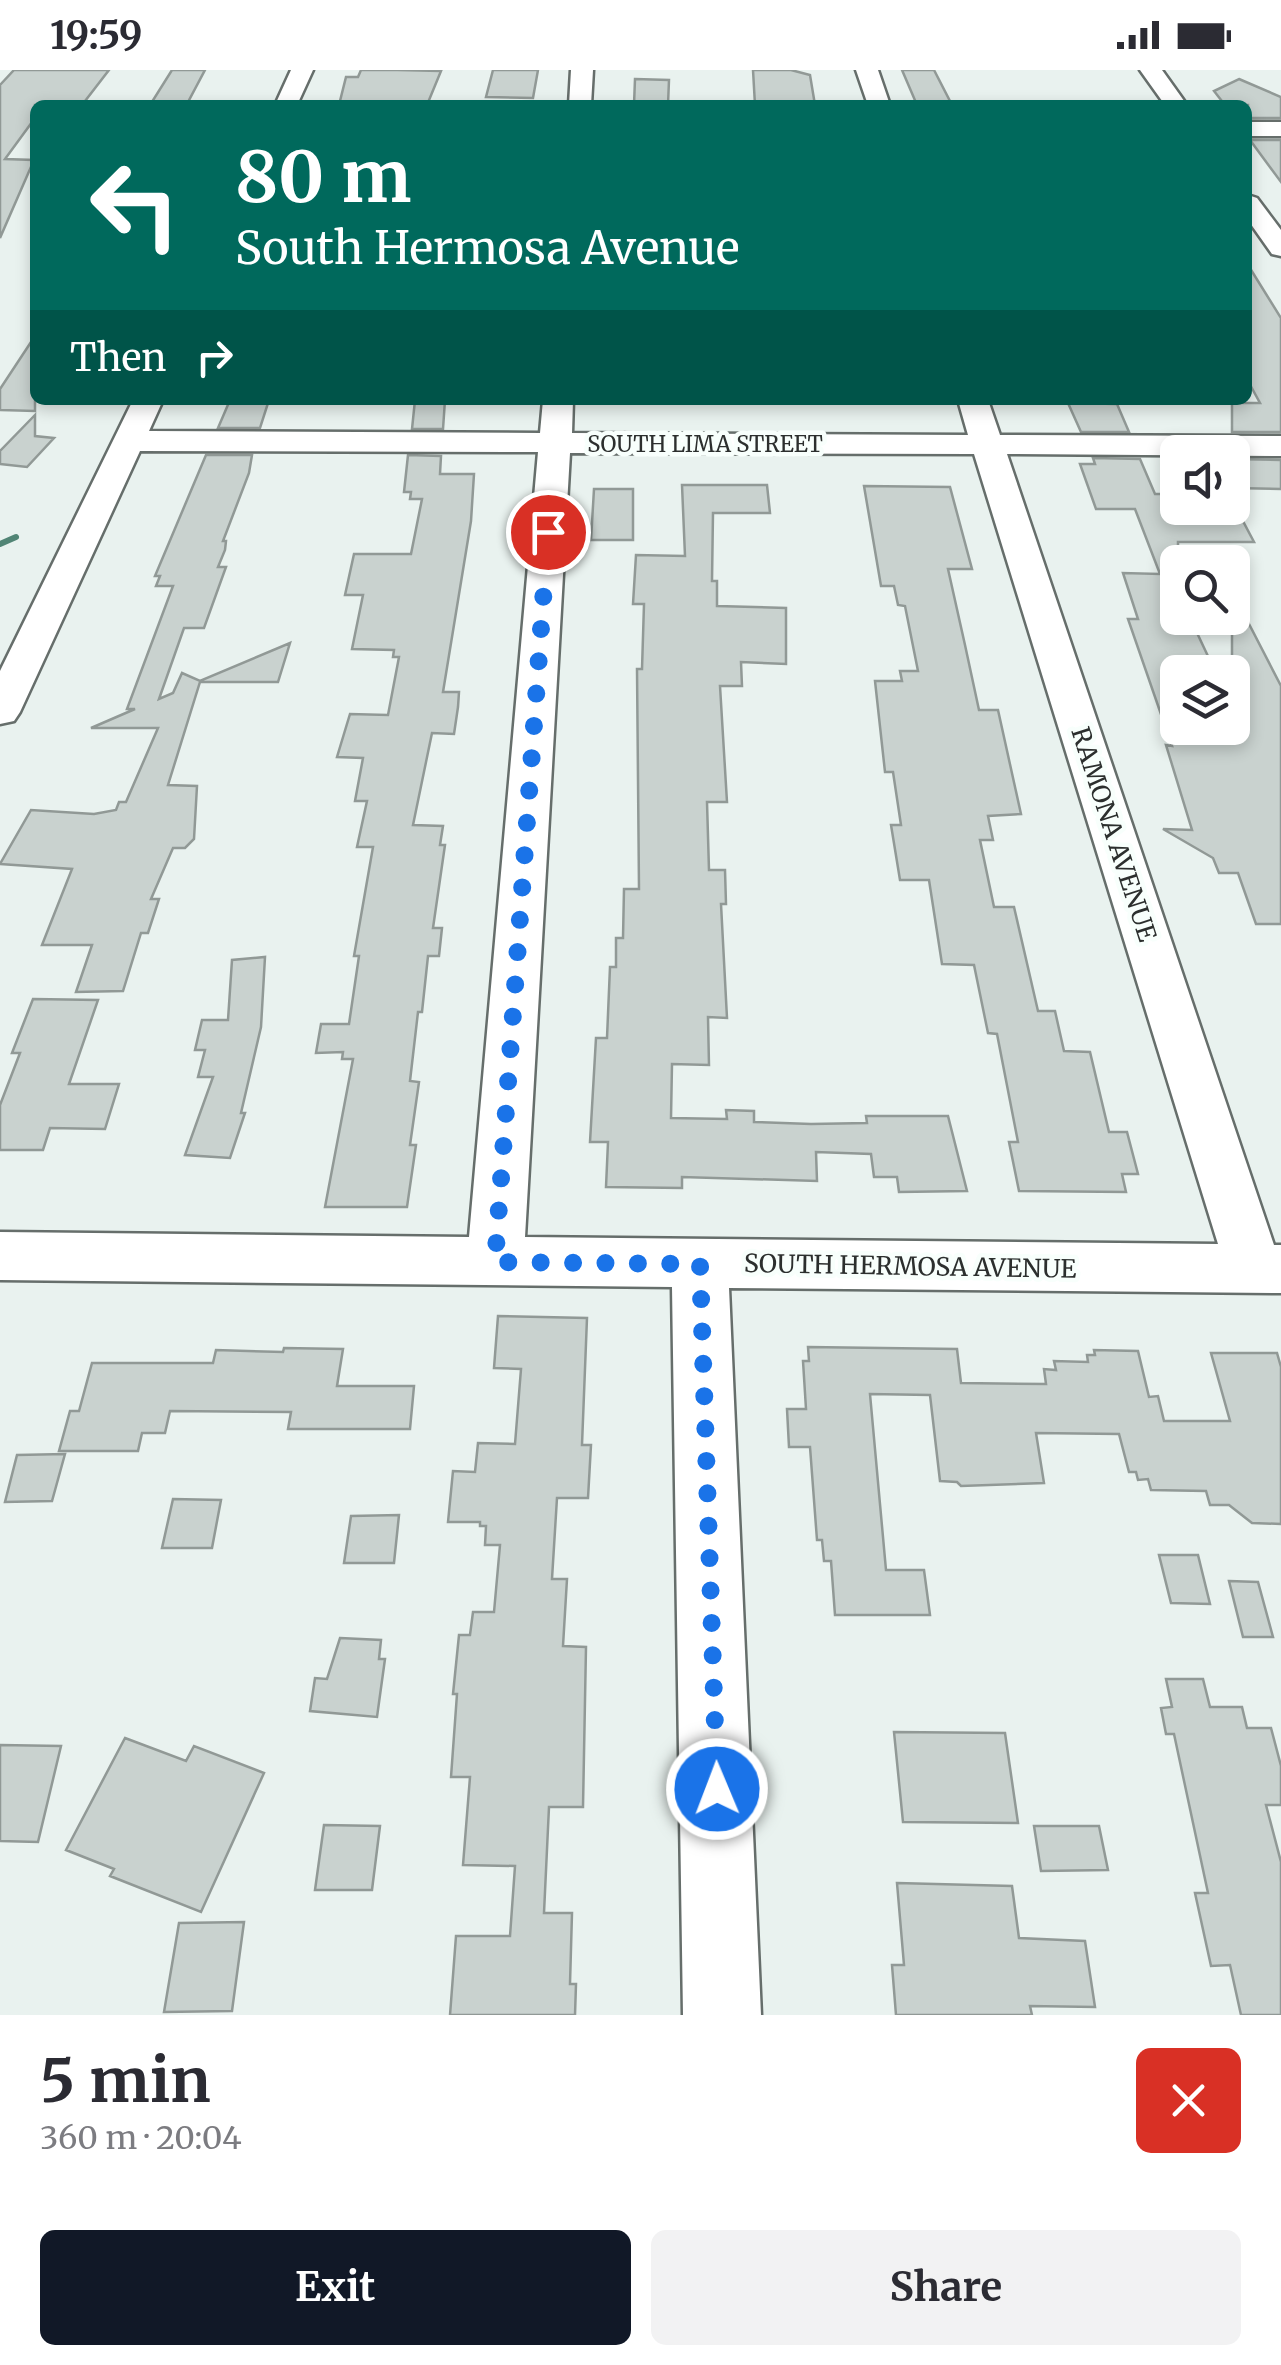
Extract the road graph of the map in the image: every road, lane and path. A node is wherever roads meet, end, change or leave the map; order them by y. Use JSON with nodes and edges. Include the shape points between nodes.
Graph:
{"nodes":[{"id":1,"x":302,"y":70,"type":"edge"},
{"id":2,"x":582,"y":70,"type":"edge"},
{"id":3,"x":868,"y":70,"type":"edge"},
{"id":4,"x":1151,"y":70,"type":"edge"},
{"id":5,"x":288,"y":100,"type":"edge"},
{"id":6,"x":580,"y":100,"type":"edge"},
{"id":7,"x":877,"y":100,"type":"edge"},
{"id":8,"x":1172,"y":100,"type":"edge"},
{"id":9,"x":1252,"y":129,"type":"edge"},
{"id":10,"x":1281,"y":129,"type":"edge"},
{"id":11,"x":1252,"y":208,"type":"edge"},
{"id":12,"x":1281,"y":248,"type":"edge"},
{"id":13,"x":146,"y":405,"type":"edge"},
{"id":14,"x":975,"y":405,"type":"edge"},
{"id":15,"x":557,"y":422,"type":"edge"},
{"id":16,"x":128,"y":442,"type":"junction"},
{"id":17,"x":988,"y":445,"type":"junction"},
{"id":18,"x":1281,"y":446,"type":"edge"},
{"id":19,"x":0,"y":712,"type":"edge"},
{"id":20,"x":0,"y":1256,"type":"edge"},
{"id":21,"x":495,"y":1262,"type":"junction"},
{"id":22,"x":700,"y":1264,"type":"junction"},
{"id":23,"x":1268,"y":1269,"type":"edge"},
{"id":24,"x":722,"y":2015,"type":"edge"}],
"edges":[{"from":1,"to":5,"type":"street"},
{"from":2,"to":6,"type":"street"},
{"from":3,"to":7,"type":"street"},
{"from":4,"to":8,"type":"street"},
{"from":9,"to":10,"type":"street"},
{"from":11,"to":12,"type":"street"},
{"from":13,"to":16,"type":"street"},
{"from":14,"to":17,"type":"street","name":"RAMONA AVENUE"},
{"from":15,"to":16,"type":"street","name":"SOUTH LIMA STREET"},
{"from":15,"to":17,"type":"street","name":"SOUTH LIMA STREET"},
{"from":15,"to":21,"type":"street"},
{"from":16,"to":19,"type":"street"},
{"from":17,"to":18,"type":"street","name":"SOUTH LIMA STREET"},
{"from":17,"to":23,"type":"street","name":"RAMONA AVENUE"},
{"from":20,"to":21,"type":"street","name":"SOUTH HERMOSA AVENUE"},
{"from":21,"to":22,"type":"street","name":"SOUTH HERMOSA AVENUE"},
{"from":22,"to":23,"type":"street","name":"SOUTH HERMOSA AVENUE"},
{"from":22,"to":24,"type":"street"}]}
